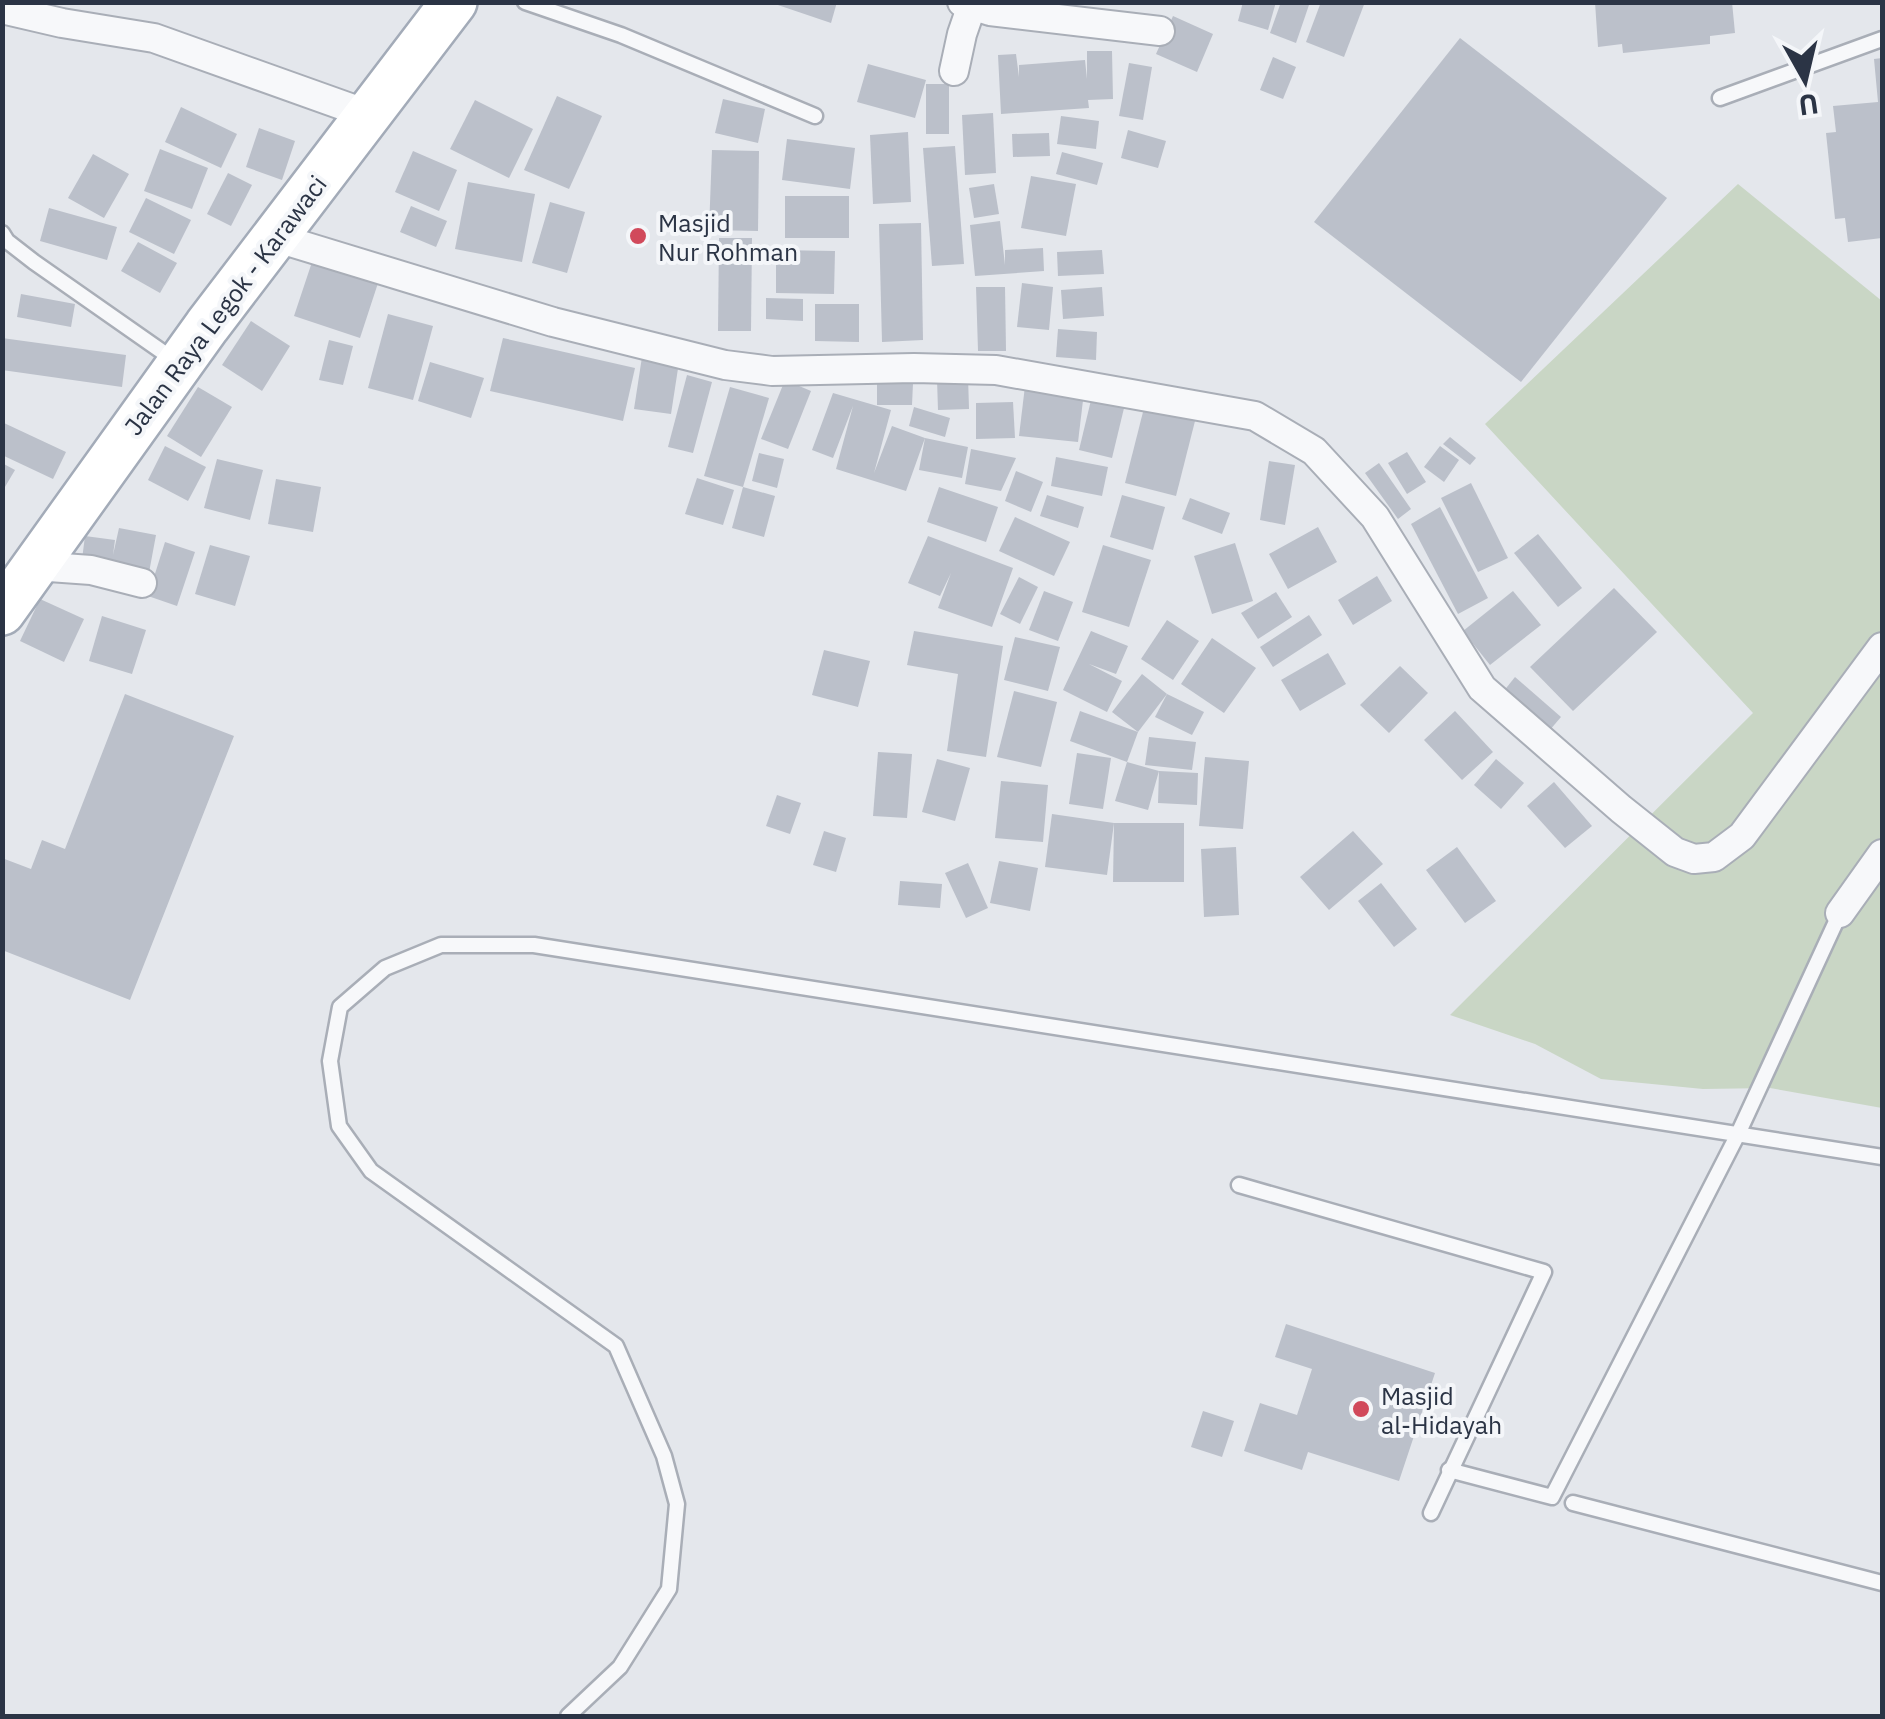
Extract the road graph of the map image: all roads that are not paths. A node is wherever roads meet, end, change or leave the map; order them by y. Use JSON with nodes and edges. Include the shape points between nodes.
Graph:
{"nodes":[{"id":1,"x":454,"y":2,"type":"edge"},
{"id":2,"x":524,"y":2,"type":"edge"},
{"id":3,"x":967,"y":4,"type":"edge"},
{"id":4,"x":2,"y":9,"type":"edge"},
{"id":5,"x":1160,"y":31,"type":"dead end"},
{"id":6,"x":1882,"y":39,"type":"edge"},
{"id":7,"x":954,"y":72,"type":"dead end"},
{"id":8,"x":1720,"y":98,"type":"dead end"},
{"id":9,"x":367,"y":114,"type":"junction"},
{"id":10,"x":815,"y":116,"type":"dead end"},
{"id":11,"x":2,"y":233,"type":"edge"},
{"id":12,"x":274,"y":238,"type":"junction"},
{"id":13,"x":180,"y":363,"type":"junction"},
{"id":14,"x":36,"y":566,"type":"junction"},
{"id":15,"x":142,"y":583,"type":"dead end"},
{"id":16,"x":2,"y":612,"type":"edge"},
{"id":17,"x":1882,"y":647,"type":"edge"},
{"id":18,"x":1882,"y":854,"type":"edge"},
{"id":19,"x":1840,"y":912,"type":"joint"},
{"id":20,"x":1738,"y":1134,"type":"junction"},
{"id":21,"x":1882,"y":1157,"type":"edge"},
{"id":22,"x":1240,"y":1185,"type":"dead end"},
{"id":23,"x":1449,"y":1470,"type":"junction"},
{"id":24,"x":1573,"y":1503,"type":"dead end"},
{"id":25,"x":1431,"y":1513,"type":"dead end"},
{"id":26,"x":1882,"y":1583,"type":"edge"},
{"id":27,"x":568,"y":1716,"type":"edge"}],
"edges":[{"from":1,"to":9,"type":"main road","name":"Jalan Raya Legok - Karawaci"},
{"from":2,"to":10,"type":"lane"},
{"from":3,"to":5,"type":"street"},
{"from":3,"to":7,"type":"street"},
{"from":4,"to":9,"type":"street","via":[[154,38]]},
{"from":6,"to":8,"type":"lane"},
{"from":9,"to":12,"type":"main road","name":"Jalan Raya Legok - Karawaci"},
{"from":11,"to":13,"type":"lane"},
{"from":12,"to":13,"type":"main road","name":"Jalan Raya Legok - Karawaci"},
{"from":12,"to":17,"type":"street","via":[[553,322],[725,365],[996,370],[1255,416],[1314,451],[1376,517],[1482,688],[1622,809],[1694,859],[1714,857],[1742,836]]},
{"from":13,"to":14,"type":"main road","name":"Jalan Raya Legok - Karawaci"},
{"from":14,"to":15,"type":"street"},
{"from":14,"to":16,"type":"main road","name":"Jalan Raya Legok - Karawaci"},
{"from":18,"to":19,"type":"street"},
{"from":19,"to":20,"type":"lane"},
{"from":20,"to":21,"type":"lane"},
{"from":20,"to":23,"type":"lane","via":[[1552,1497]]},
{"from":20,"to":27,"type":"lane","via":[[534,944],[441,945],[385,968],[340,1007],[330,1061],[339,1126],[371,1170],[616,1346],[664,1456],[677,1504],[669,1589],[620,1667]]},
{"from":22,"to":23,"type":"lane","via":[[1544,1272]]},
{"from":23,"to":25,"type":"lane"},
{"from":24,"to":26,"type":"lane"}]}
